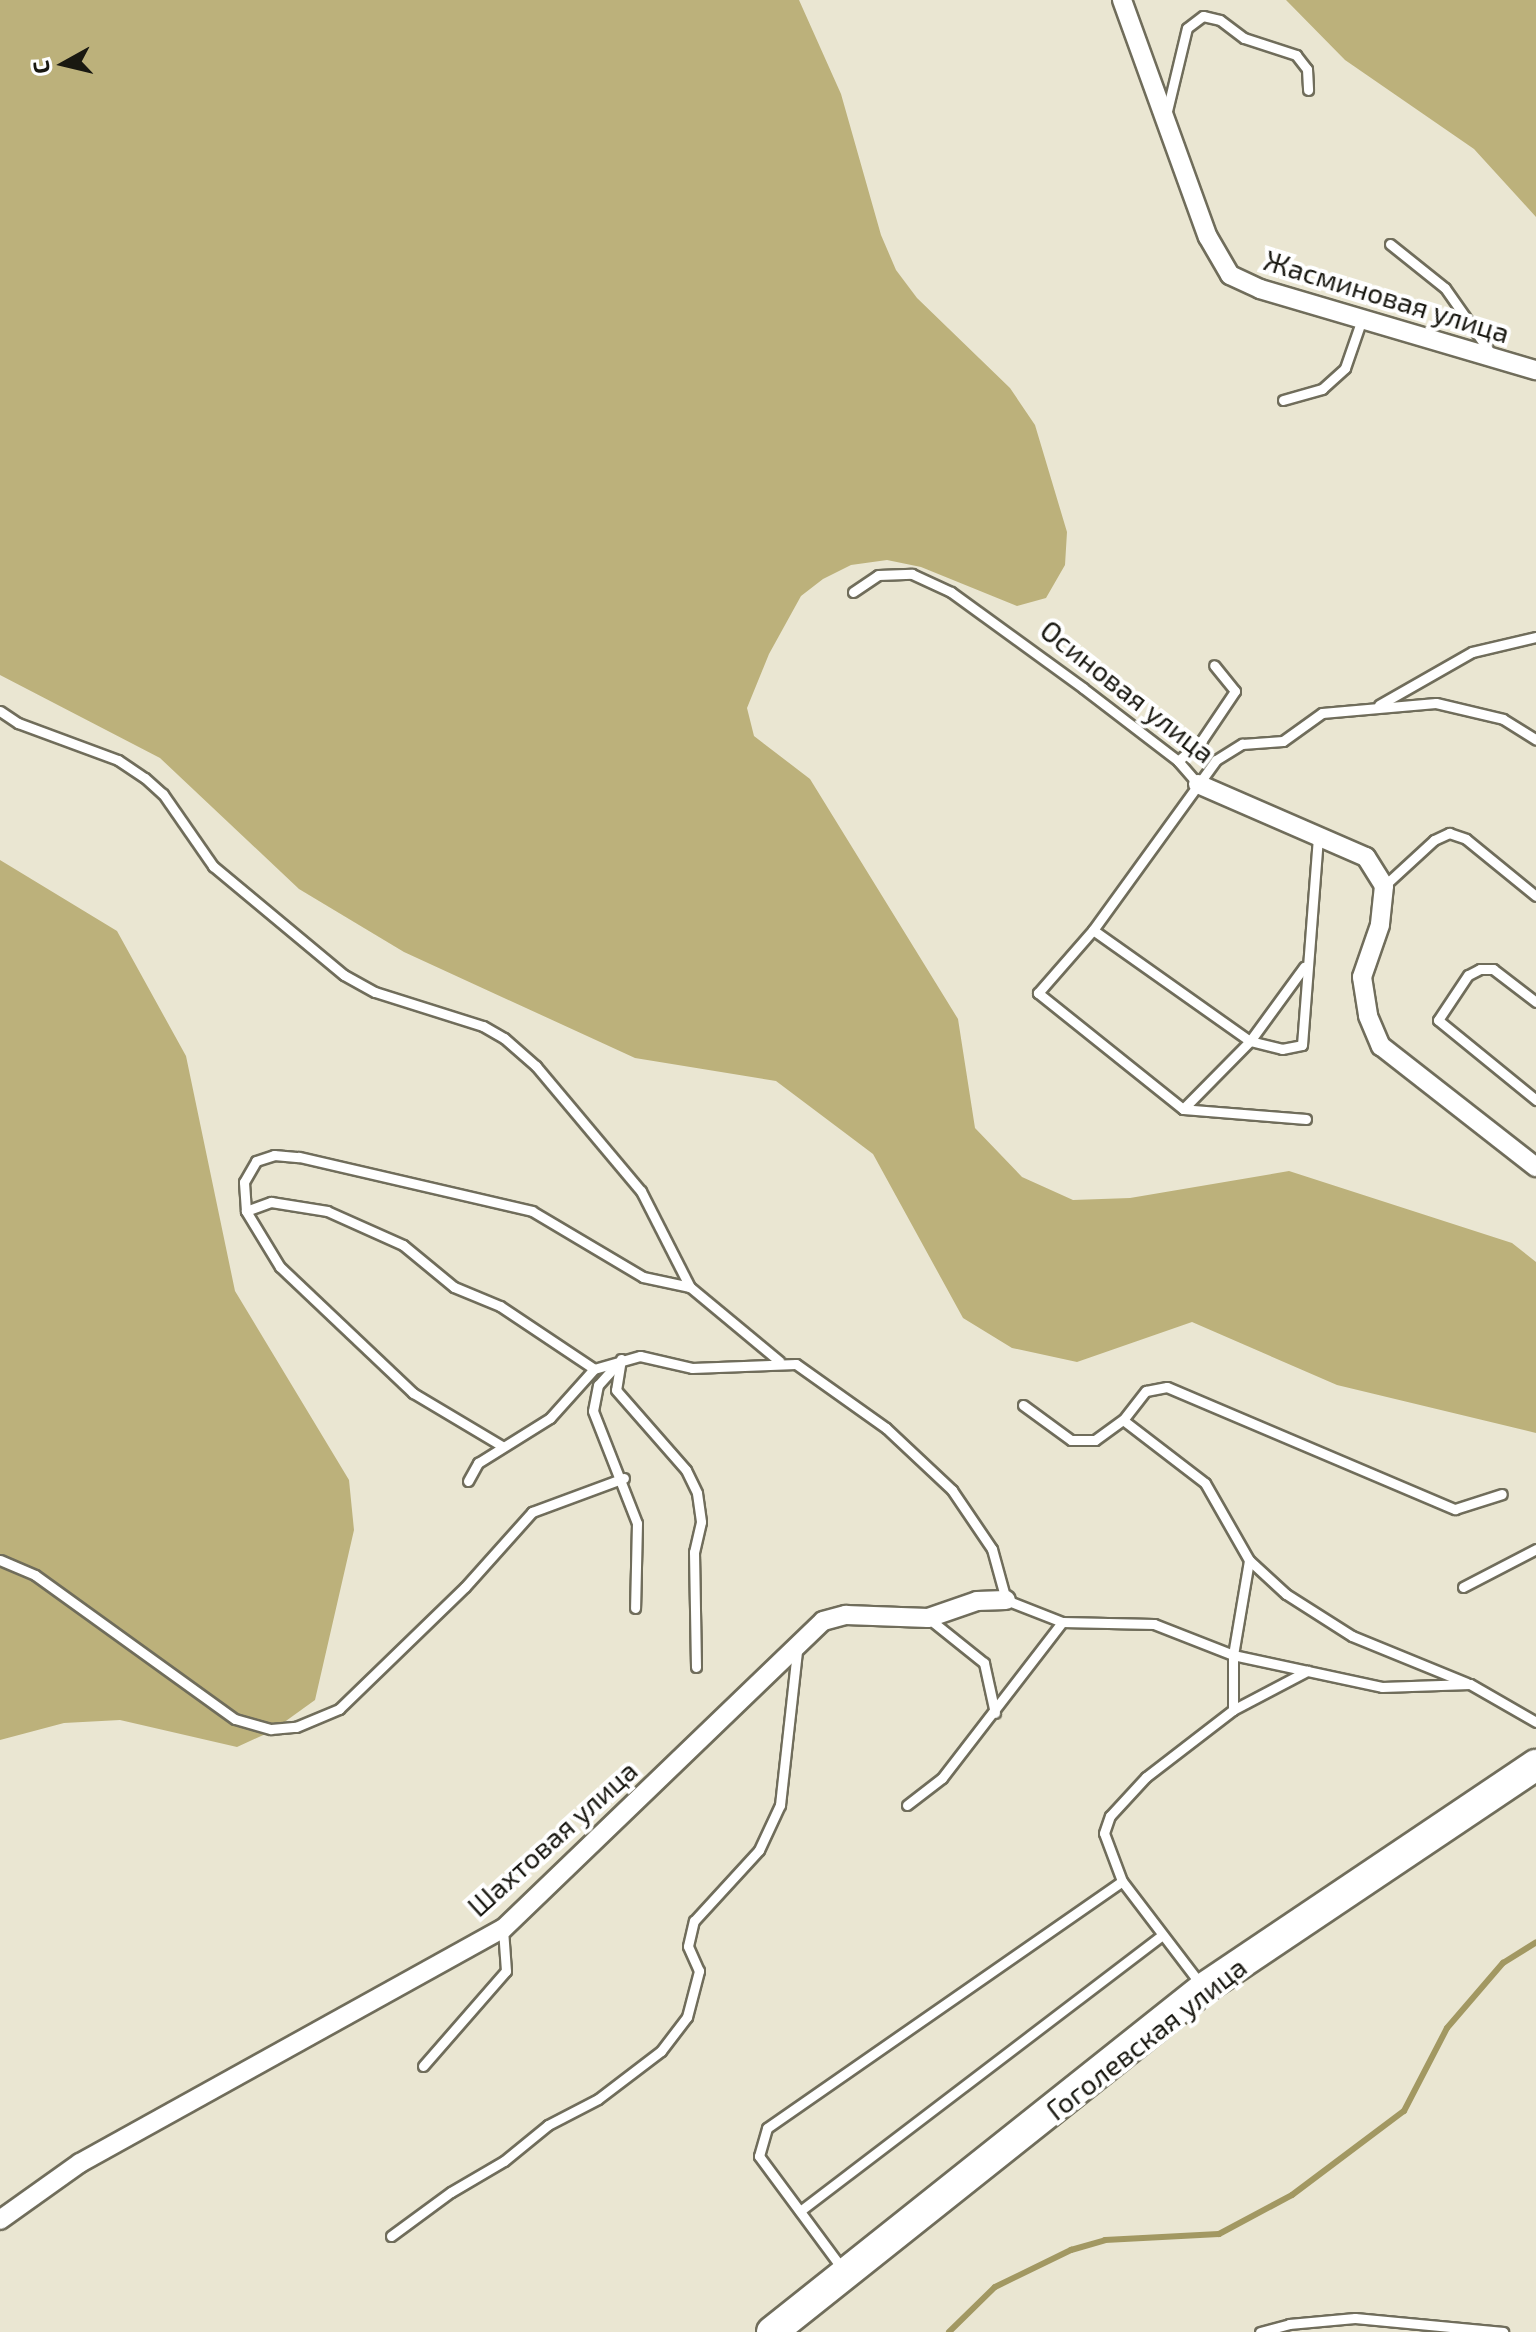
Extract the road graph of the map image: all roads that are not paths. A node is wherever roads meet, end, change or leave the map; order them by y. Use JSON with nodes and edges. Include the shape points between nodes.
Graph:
{"nodes":[{"id":1,"x":1122,"y":0,"type":"edge"},
{"id":2,"x":1308,"y":90,"type":"dead end"},
{"id":3,"x":1165,"y":118,"type":"junction"},
{"id":4,"x":1390,"y":244,"type":"dead end"},
{"id":5,"x":1362,"y":319,"type":"junction"},
{"id":6,"x":1494,"y":358,"type":"junction"},
{"id":7,"x":1536,"y":370,"type":"edge"},
{"id":8,"x":1283,"y":400,"type":"dead end"},
{"id":9,"x":853,"y":592,"type":"dead end"},
{"id":10,"x":1536,"y":637,"type":"edge"},
{"id":11,"x":1214,"y":665,"type":"dead end"},
{"id":12,"x":1373,"y":708,"type":"junction"},
{"id":13,"x":0,"y":711,"type":"edge"},
{"id":14,"x":1536,"y":740,"type":"edge"},
{"id":15,"x":1178,"y":761,"type":"junction"},
{"id":16,"x":1198,"y":784,"type":"junction"},
{"id":17,"x":1318,"y":834,"type":"junction"},
{"id":18,"x":1384,"y":886,"type":"junction"},
{"id":19,"x":1536,"y":896,"type":"edge"},
{"id":20,"x":1093,"y":930,"type":"junction"},
{"id":21,"x":1304,"y":967,"type":"junction"},
{"id":22,"x":1536,"y":1002,"type":"edge"},
{"id":23,"x":1250,"y":1041,"type":"junction"},
{"id":24,"x":1536,"y":1100,"type":"edge"},
{"id":25,"x":1183,"y":1109,"type":"junction"},
{"id":26,"x":1306,"y":1119,"type":"dead end"},
{"id":27,"x":1536,"y":1167,"type":"edge"},
{"id":28,"x":246,"y":1211,"type":"junction"},
{"id":29,"x":690,"y":1287,"type":"junction"},
{"id":30,"x":621,"y":1359,"type":"junction"},
{"id":31,"x":779,"y":1361,"type":"junction"},
{"id":32,"x":594,"y":1369,"type":"junction"},
{"id":33,"x":1023,"y":1405,"type":"dead end"},
{"id":34,"x":1123,"y":1420,"type":"junction"},
{"id":35,"x":502,"y":1446,"type":"junction"},
{"id":36,"x":624,"y":1478,"type":"junction"},
{"id":37,"x":468,"y":1481,"type":"dead end"},
{"id":38,"x":1502,"y":1494,"type":"dead end"},
{"id":39,"x":1536,"y":1549,"type":"edge"},
{"id":40,"x":0,"y":1560,"type":"edge"},
{"id":41,"x":1249,"y":1560,"type":"junction"},
{"id":42,"x":1463,"y":1587,"type":"dead end"},
{"id":43,"x":1006,"y":1600,"type":"junction"},
{"id":44,"x":635,"y":1608,"type":"dead end"},
{"id":45,"x":928,"y":1618,"type":"junction"},
{"id":46,"x":1062,"y":1622,"type":"junction"},
{"id":47,"x":798,"y":1644,"type":"junction"},
{"id":48,"x":1233,"y":1655,"type":"junction"},
{"id":49,"x":696,"y":1667,"type":"dead end"},
{"id":50,"x":1307,"y":1671,"type":"junction"},
{"id":51,"x":1470,"y":1684,"type":"junction"},
{"id":52,"x":1233,"y":1710,"type":"junction"},
{"id":53,"x":995,"y":1713,"type":"junction"},
{"id":54,"x":1536,"y":1722,"type":"edge"},
{"id":55,"x":1536,"y":1765,"type":"edge"},
{"id":56,"x":907,"y":1805,"type":"dead end"},
{"id":57,"x":1122,"y":1881,"type":"junction"},
{"id":58,"x":503,"y":1929,"type":"junction"},
{"id":59,"x":1160,"y":1937,"type":"junction"},
{"id":60,"x":1204,"y":1988,"type":"junction"},
{"id":61,"x":423,"y":2066,"type":"dead end"},
{"id":62,"x":800,"y":2211,"type":"junction"},
{"id":63,"x":0,"y":2220,"type":"edge"},
{"id":64,"x":391,"y":2236,"type":"dead end"},
{"id":65,"x":846,"y":2274,"type":"junction"},
{"id":66,"x":772,"y":2332,"type":"edge"},
{"id":67,"x":1260,"y":2332,"type":"edge"},
{"id":68,"x":1503,"y":2332,"type":"edge"}],
"edges":[{"from":1,"to":3,"type":"street","name":"Жасминовая улица"},
{"from":2,"to":3,"type":"lane","via":[[1307,69],[1296,55],[1244,38],[1220,20],[1203,16],[1187,28]]},
{"from":3,"to":5,"type":"street","name":"Жасминовая улица","via":[[1208,237],[1230,275]]},
{"from":4,"to":6,"type":"lane","via":[[1445,288]]},
{"from":5,"to":6,"type":"street","name":"Жасминовая улица"},
{"from":5,"to":8,"type":"lane","via":[[1345,368],[1322,389]]},
{"from":6,"to":7,"type":"street","name":"Жасминовая улица"},
{"from":9,"to":15,"type":"lane","name":"Осиновая улица","via":[[878,575],[912,574],[951,592]]},
{"from":10,"to":12,"type":"lane","via":[[1472,652]]},
{"from":11,"to":15,"type":"lane","via":[[1235,691],[1202,740]]},
{"from":12,"to":14,"type":"lane","via":[[1436,703],[1503,719]]},
{"from":12,"to":16,"type":"lane","via":[[1322,713],[1283,741],[1242,744],[1216,760]]},
{"from":13,"to":29,"type":"lane","via":[[18,723],[118,760],[145,778],[163,794],[213,866],[344,975],[375,992],[483,1026],[504,1038],[536,1066],[641,1191]]},
{"from":15,"to":16,"type":"lane","name":"Осиновая улица"},
{"from":16,"to":17,"type":"street","name":"Осиновая улица"},
{"from":16,"to":20,"type":"lane"},
{"from":17,"to":18,"type":"street","name":"Осиновая улица","via":[[1366,857]]},
{"from":17,"to":21,"type":"lane"},
{"from":18,"to":19,"type":"lane","via":[[1434,840],[1449,833],[1466,839]]},
{"from":18,"to":27,"type":"street","via":[[1380,925],[1362,977],[1368,1016],[1381,1046]]},
{"from":20,"to":23,"type":"lane"},
{"from":20,"to":25,"type":"lane","via":[[1038,993]]},
{"from":21,"to":23,"type":"lane"},
{"from":21,"to":23,"type":"lane","via":[[1302,1045],[1282,1049]]},
{"from":22,"to":24,"type":"lane","via":[[1493,969],[1480,969],[1468,975],[1438,1020]]},
{"from":23,"to":25,"type":"lane"},
{"from":25,"to":26,"type":"lane"},
{"from":28,"to":29,"type":"lane","via":[[244,1182],[256,1161],[274,1155],[299,1157],[532,1211],[643,1277]]},
{"from":28,"to":32,"type":"lane","via":[[271,1202],[327,1211],[403,1245],[454,1287],[500,1306]]},
{"from":28,"to":35,"type":"lane","via":[[280,1267],[366,1353],[413,1393]]},
{"from":29,"to":31,"type":"lane"},
{"from":30,"to":31,"type":"lane","via":[[665,1359],[692,1368]]},
{"from":30,"to":32,"type":"lane"},
{"from":30,"to":36,"type":"lane","via":[[598,1385],[593,1411]]},
{"from":30,"to":49,"type":"lane","via":[[616,1390],[686,1470],[697,1493],[701,1522],[694,1552]]},
{"from":31,"to":43,"type":"lane","via":[[796,1364],[835,1389],[952,1490],[992,1549]]},
{"from":32,"to":35,"type":"lane","via":[[550,1418]]},
{"from":33,"to":34,"type":"lane","via":[[1071,1440],[1095,1440]]},
{"from":34,"to":38,"type":"lane","via":[[1146,1391],[1167,1387],[1455,1509]]},
{"from":34,"to":41,"type":"lane","via":[[1205,1483]]},
{"from":35,"to":37,"type":"lane","via":[[478,1463]]},
{"from":36,"to":40,"type":"lane","via":[[532,1512],[465,1587],[339,1709],[296,1727],[271,1729],[235,1719],[35,1575]]},
{"from":36,"to":44,"type":"lane","via":[[637,1523]]},
{"from":39,"to":42,"type":"lane"},
{"from":41,"to":48,"type":"lane"},
{"from":41,"to":51,"type":"lane","via":[[1286,1594],[1352,1636]]},
{"from":43,"to":45,"type":"street","name":"Шахтовая улица","via":[[977,1601]]},
{"from":43,"to":46,"type":"lane"},
{"from":45,"to":47,"type":"street","name":"Шахтовая улица","via":[[838,1616],[816,1625]]},
{"from":45,"to":53,"type":"lane","via":[[984,1663]]},
{"from":46,"to":48,"type":"lane","via":[[1154,1624]]},
{"from":46,"to":53,"type":"lane"},
{"from":47,"to":58,"type":"street","name":"Шахтовая улица"},
{"from":47,"to":64,"type":"lane","via":[[780,1805],[759,1850],[694,1921],[688,1946],[699,1971],[687,2017],[661,2051],[610,2089],[548,2125]]},
{"from":48,"to":50,"type":"lane"},
{"from":48,"to":52,"type":"lane"},
{"from":50,"to":51,"type":"lane","via":[[1382,1687]]},
{"from":50,"to":52,"type":"lane"},
{"from":51,"to":54,"type":"lane"},
{"from":52,"to":57,"type":"lane","via":[[1146,1777],[1110,1816],[1104,1833]]},
{"from":53,"to":56,"type":"lane","via":[[942,1778]]},
{"from":55,"to":60,"type":"main road","name":"Гоголевская улица"},
{"from":57,"to":59,"type":"lane"},
{"from":57,"to":62,"type":"lane","via":[[767,2128],[759,2156]]},
{"from":58,"to":61,"type":"lane","via":[[506,1971]]},
{"from":58,"to":63,"type":"street","name":"Шахтовая улица","via":[[80,2163]]},
{"from":59,"to":60,"type":"lane"},
{"from":59,"to":62,"type":"lane"},
{"from":60,"to":65,"type":"main road","name":"Гоголевская улица"},
{"from":62,"to":65,"type":"lane"},
{"from":65,"to":66,"type":"main road","name":"Гоголевская улица"},
{"from":67,"to":68,"type":"lane","via":[[1355,2318]]}]}
